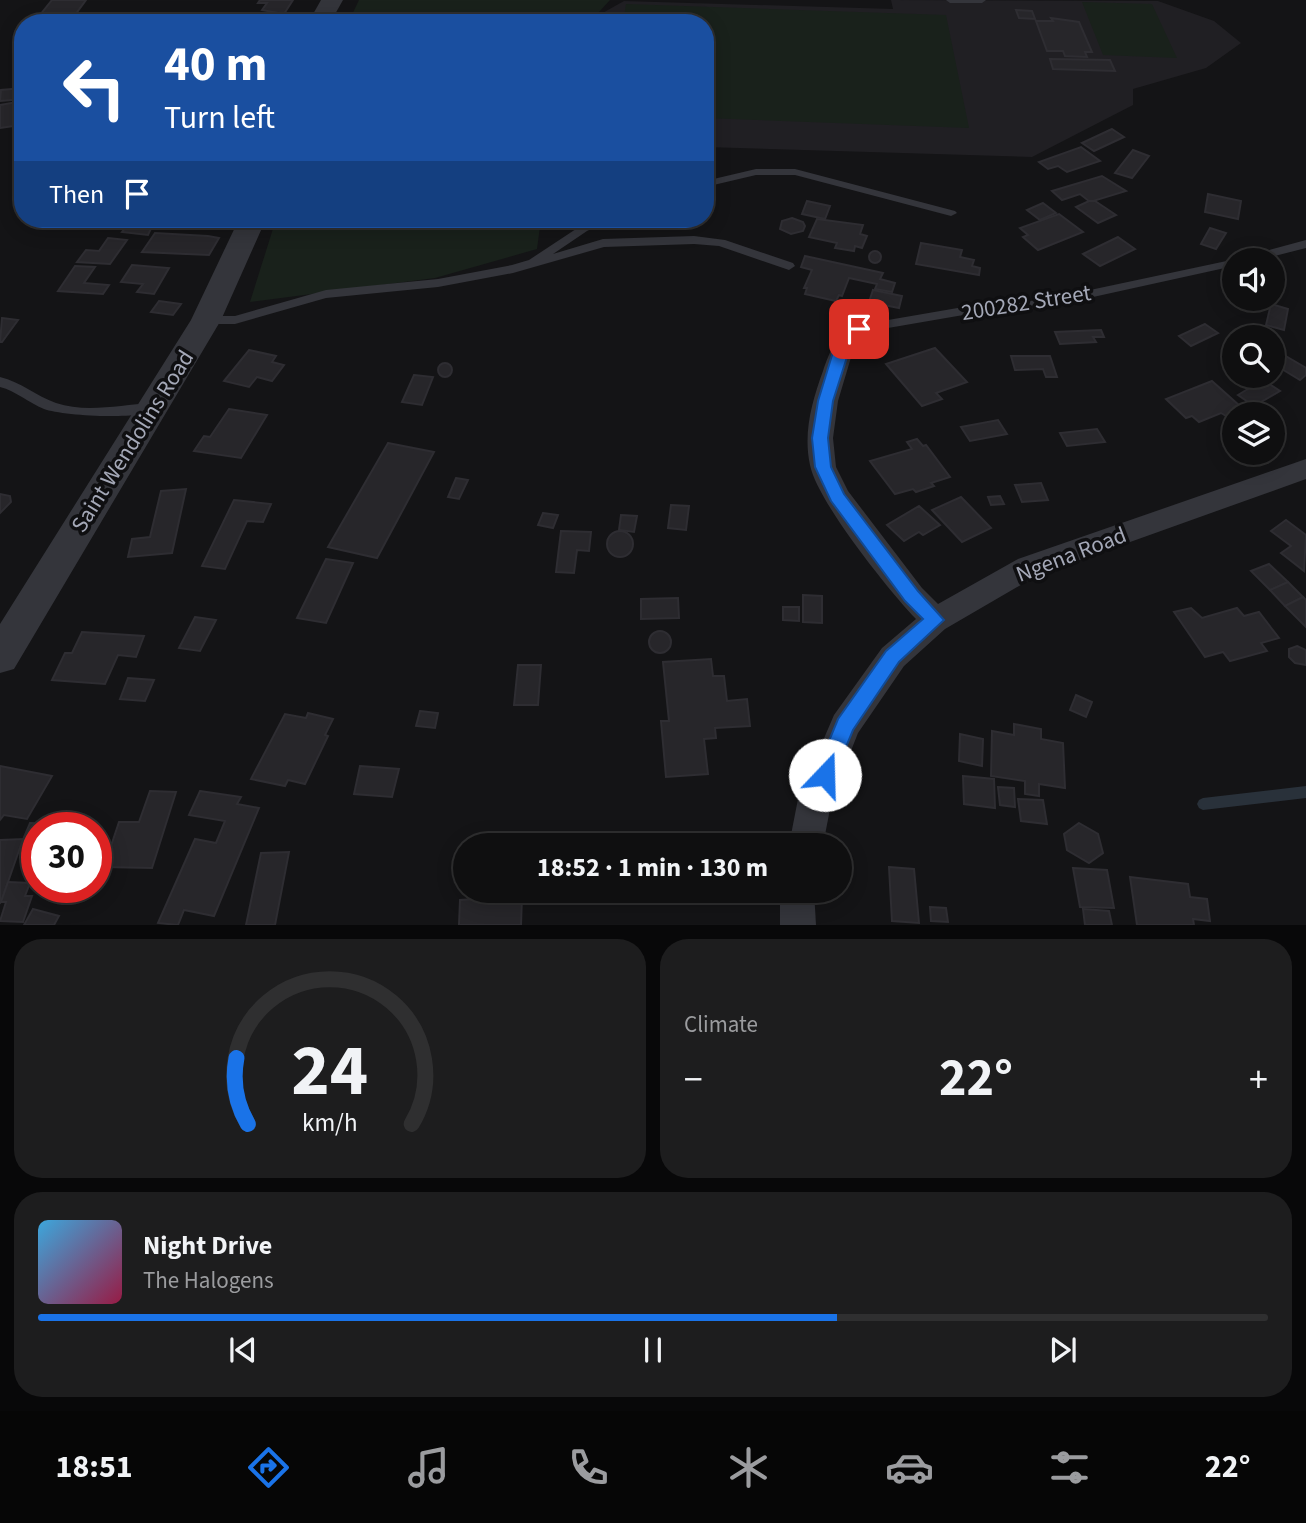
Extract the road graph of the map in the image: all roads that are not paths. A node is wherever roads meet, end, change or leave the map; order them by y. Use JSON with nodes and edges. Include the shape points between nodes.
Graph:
{"nodes":[{"id":1,"x":950,"y":0,"type":"edge"},
{"id":2,"x":982,"y":1,"type":"edge"},
{"id":3,"x":714,"y":182,"type":"edge"},
{"id":4,"x":951,"y":213,"type":"dead end"},
{"id":5,"x":248,"y":228,"type":"edge"},
{"id":6,"x":585,"y":228,"type":"edge"},
{"id":7,"x":1306,"y":244,"type":"edge"},
{"id":8,"x":1285,"y":249,"type":"edge"},
{"id":9,"x":1222,"y":265,"type":"edge"},
{"id":10,"x":525,"y":266,"type":"junction"},
{"id":11,"x":789,"y":267,"type":"dead end"},
{"id":12,"x":206,"y":320,"type":"junction"},
{"id":13,"x":859,"y":329,"type":"joint"},
{"id":14,"x":0,"y":382,"type":"edge"},
{"id":15,"x":151,"y":408,"type":"junction"},
{"id":16,"x":1306,"y":469,"type":"edge"},
{"id":17,"x":935,"y":620,"type":"junction"},
{"id":18,"x":0,"y":657,"type":"edge"},
{"id":19,"x":809,"y":833,"type":"edge"},
{"id":20,"x":797,"y":903,"type":"edge"},
{"id":21,"x":798,"y":925,"type":"edge"}],
"edges":[{"from":1,"to":2,"type":"lane"},
{"from":3,"to":4,"type":"lane","via":[[756,172],[795,172]]},
{"from":5,"to":12,"type":"street","name":"Saint Wendolins Road"},
{"from":6,"to":10,"type":"lane"},
{"from":7,"to":8,"type":"lane"},
{"from":9,"to":13,"type":"lane","name":"200282 Street","via":[[1043,304],[975,309]]},
{"from":10,"to":11,"type":"lane","via":[[603,243],[694,240],[721,243]]},
{"from":10,"to":12,"type":"lane","via":[[438,283],[326,294],[235,320]]},
{"from":12,"to":15,"type":"street","name":"Saint Wendolins Road"},
{"from":13,"to":17,"type":"street","via":[[841,352],[825,401],[820,438],[823,467],[837,497]]},
{"from":14,"to":15,"type":"lane","via":[[65,410]]},
{"from":15,"to":18,"type":"street","name":"Saint Wendolins Road"},
{"from":16,"to":17,"type":"street","name":"Ngena Road","via":[[1028,567]]},
{"from":17,"to":19,"type":"street","name":"Ngena Road","via":[[893,657],[845,725],[816,799]]},
{"from":20,"to":21,"type":"street"}]}
